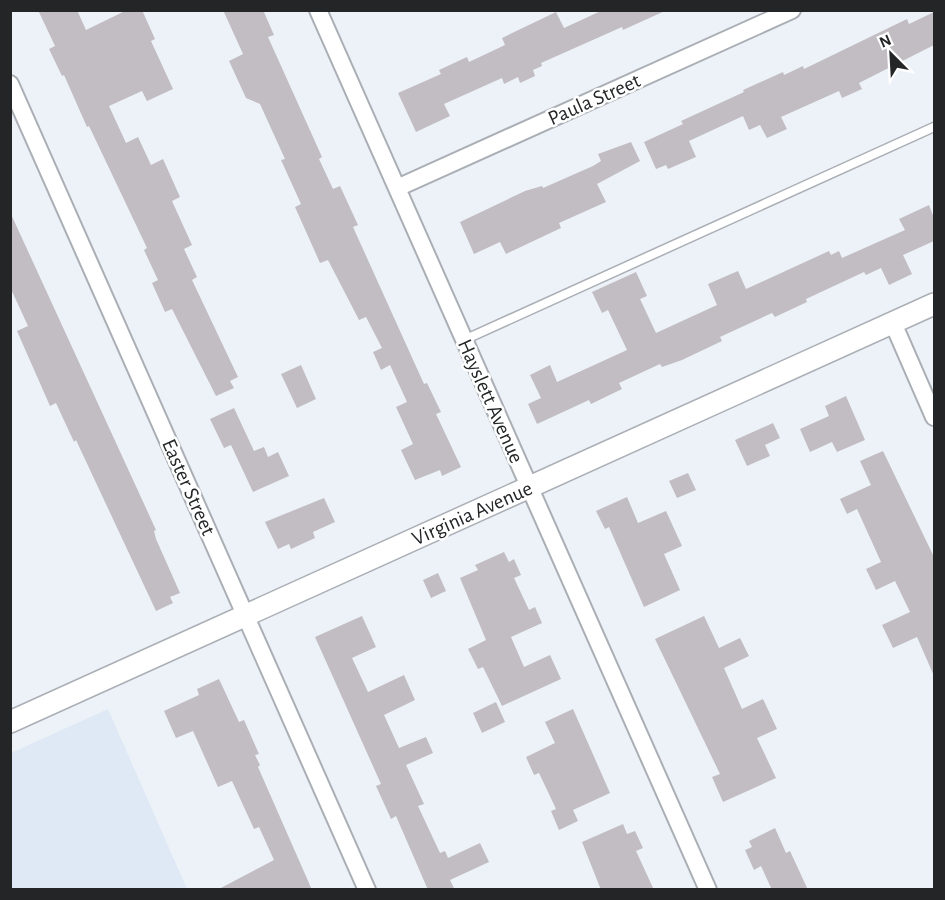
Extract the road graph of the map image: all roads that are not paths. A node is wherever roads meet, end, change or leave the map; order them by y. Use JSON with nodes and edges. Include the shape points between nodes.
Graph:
{"nodes":[{"id":1,"x":318,"y":10,"type":"edge"},
{"id":2,"x":792,"y":10,"type":"edge"},
{"id":3,"x":10,"y":84,"type":"edge"},
{"id":4,"x":934,"y":127,"type":"edge"},
{"id":5,"x":397,"y":188,"type":"junction"},
{"id":6,"x":934,"y":304,"type":"edge"},
{"id":7,"x":893,"y":323,"type":"junction"},
{"id":8,"x":464,"y":340,"type":"junction"},
{"id":9,"x":934,"y":417,"type":"edge"},
{"id":10,"x":530,"y":487,"type":"junction"},
{"id":11,"x":246,"y":615,"type":"junction"},
{"id":12,"x":10,"y":722,"type":"edge"},
{"id":13,"x":368,"y":890,"type":"edge"},
{"id":14,"x":708,"y":890,"type":"edge"}],
"edges":[{"from":1,"to":5,"type":"street","name":"Hayslett Avenue"},
{"from":2,"to":5,"type":"street","name":"Paula Street"},
{"from":3,"to":11,"type":"street","name":"Easter Street"},
{"from":4,"to":8,"type":"lane"},
{"from":5,"to":8,"type":"street","name":"Hayslett Avenue"},
{"from":6,"to":7,"type":"street","name":"Virginia Avenue"},
{"from":7,"to":9,"type":"street"},
{"from":7,"to":10,"type":"street","name":"Virginia Avenue"},
{"from":8,"to":10,"type":"street","name":"Hayslett Avenue"},
{"from":10,"to":11,"type":"street","name":"Virginia Avenue"},
{"from":10,"to":14,"type":"street","name":"Hayslett Avenue"},
{"from":11,"to":12,"type":"street","name":"Virginia Avenue"},
{"from":11,"to":13,"type":"street","name":"Easter Street"}]}
